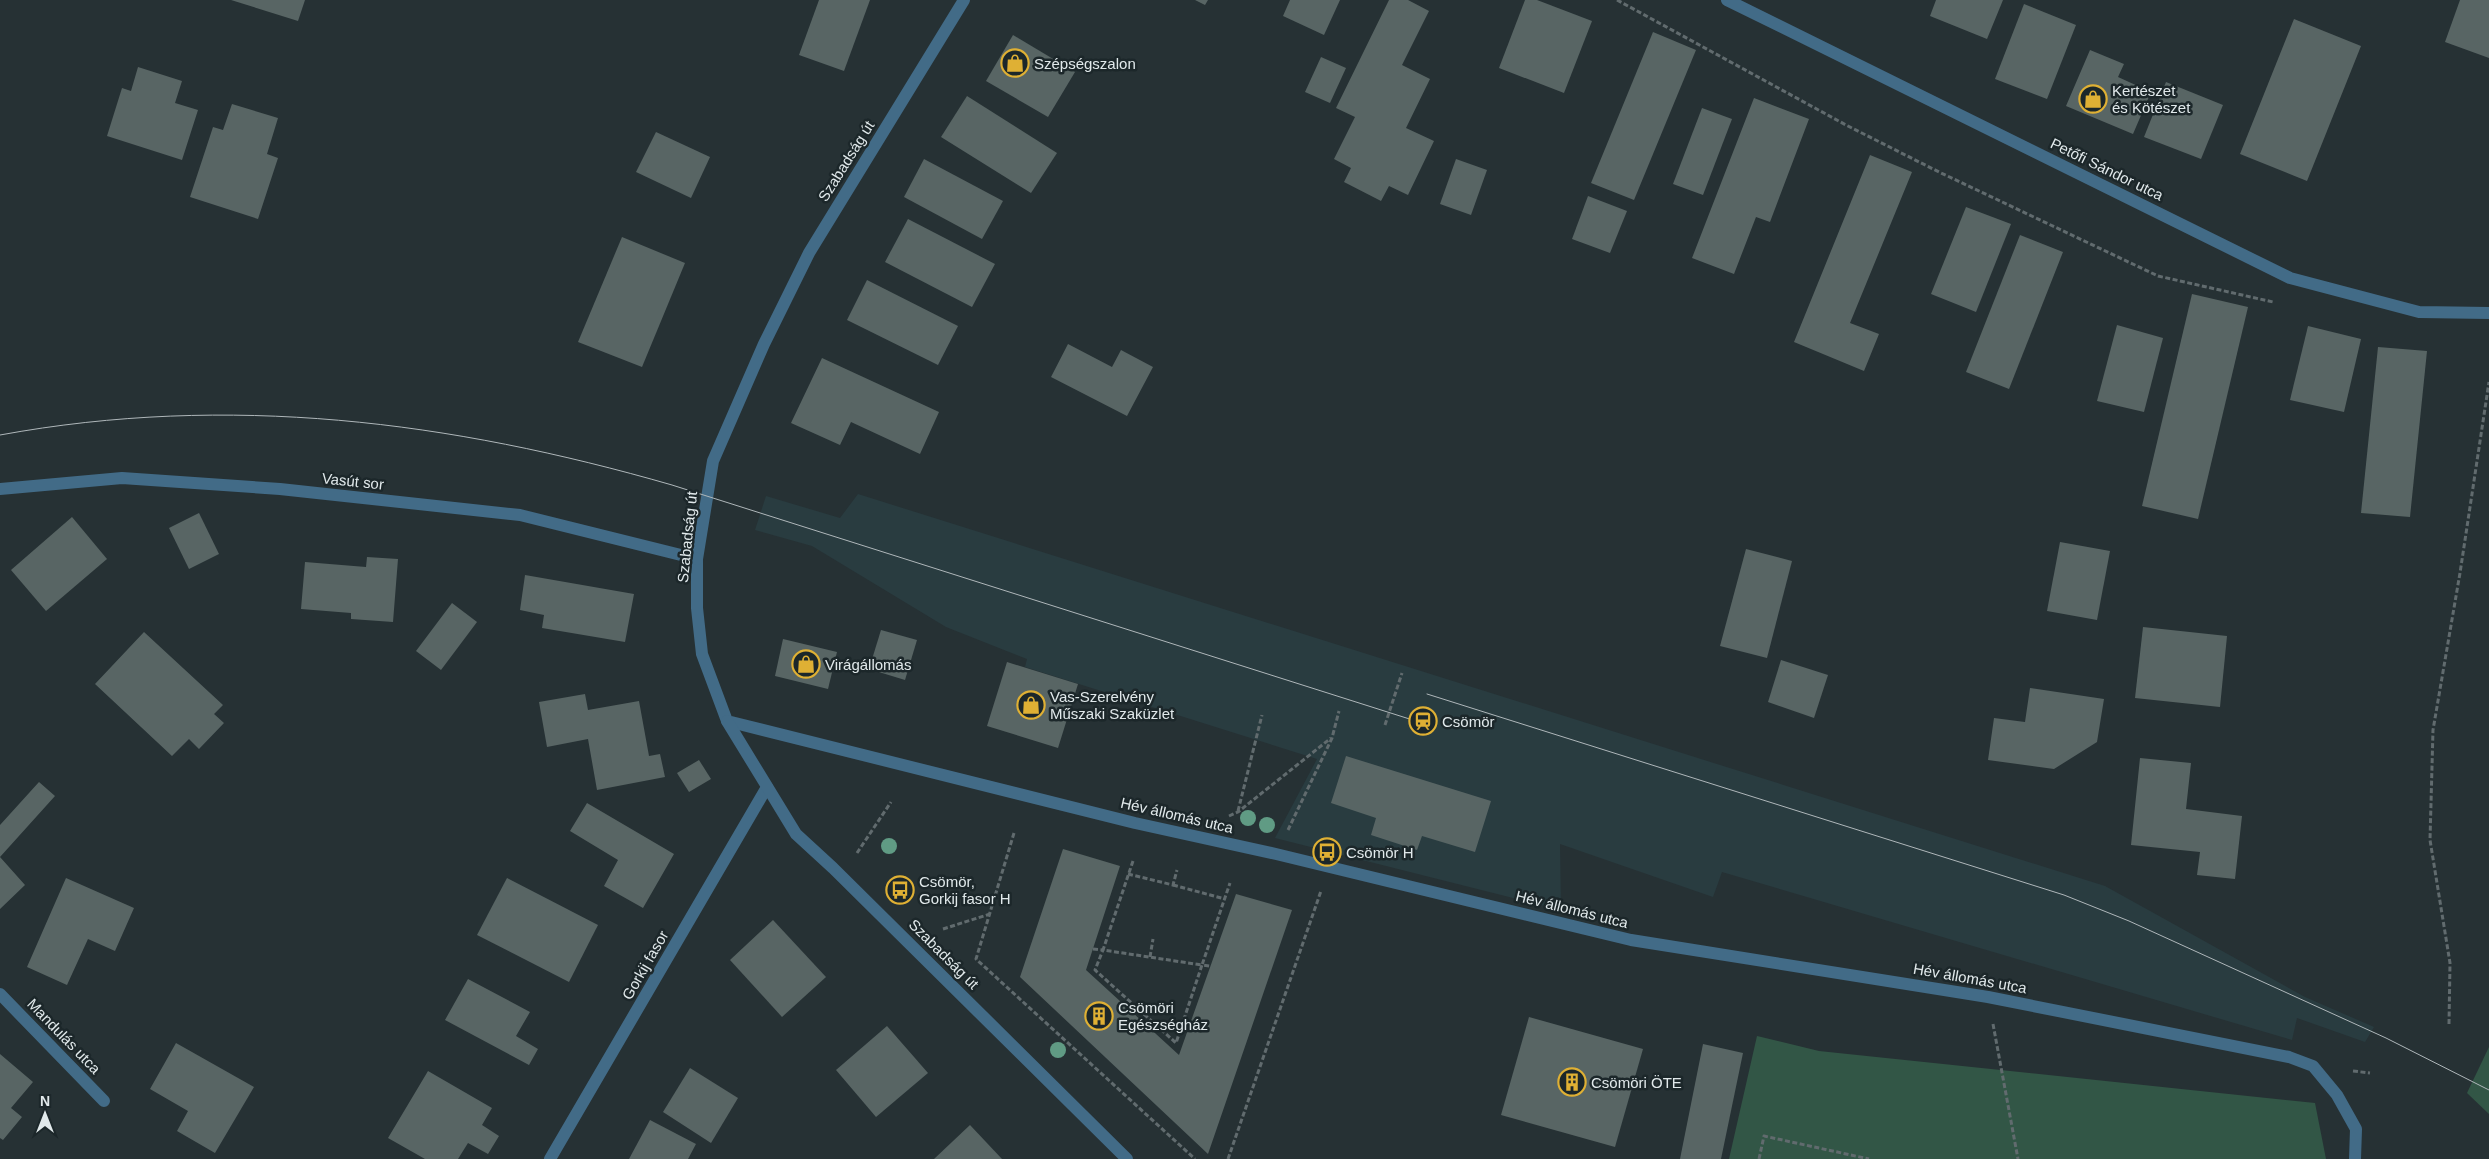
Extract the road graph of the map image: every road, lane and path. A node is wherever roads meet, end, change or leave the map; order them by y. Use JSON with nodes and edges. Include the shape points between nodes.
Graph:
{"nodes":[{"id":1,"x":964,"y":0,"type":"edge"},
{"id":2,"x":1617,"y":0,"type":"edge"},
{"id":3,"x":1726,"y":0,"type":"edge"},
{"id":4,"x":2282,"y":304,"type":"dead end"},
{"id":5,"x":2489,"y":313,"type":"edge"},
{"id":6,"x":2489,"y":382,"type":"edge"},
{"id":7,"x":0,"y":489,"type":"edge"},
{"id":8,"x":697,"y":559,"type":"junction"},
{"id":9,"x":1402,"y":673,"type":"dead end"},
{"id":10,"x":1339,"y":711,"type":"dead end"},
{"id":11,"x":1262,"y":715,"type":"dead end"},
{"id":12,"x":727,"y":721,"type":"junction"},
{"id":13,"x":1385,"y":725,"type":"dead end"},
{"id":14,"x":1332,"y":738,"type":"junction"},
{"id":15,"x":767,"y":787,"type":"junction"},
{"id":16,"x":891,"y":802,"type":"dead end"},
{"id":17,"x":1238,"y":812,"type":"junction"},
{"id":18,"x":1225,"y":818,"type":"dead end"},
{"id":19,"x":1014,"y":833,"type":"dead end"},
{"id":20,"x":1284,"y":838,"type":"dead end"},
{"id":21,"x":853,"y":859,"type":"dead end"},
{"id":22,"x":1133,"y":861,"type":"dead end"},
{"id":23,"x":1330,"y":867,"type":"junction"},
{"id":24,"x":1177,"y":870,"type":"dead end"},
{"id":25,"x":1128,"y":874,"type":"junction"},
{"id":26,"x":1230,"y":883,"type":"dead end"},
{"id":27,"x":1173,"y":884,"type":"junction"},
{"id":28,"x":1225,"y":899,"type":"junction"},
{"id":29,"x":990,"y":914,"type":"junction"},
{"id":30,"x":943,"y":929,"type":"dead end"},
{"id":31,"x":1153,"y":939,"type":"dead end"},
{"id":32,"x":1093,"y":949,"type":"dead end"},
{"id":33,"x":1102,"y":950,"type":"junction"},
{"id":34,"x":1150,"y":957,"type":"junction"},
{"id":35,"x":1202,"y":965,"type":"junction"},
{"id":36,"x":1210,"y":966,"type":"dead end"},
{"id":37,"x":0,"y":994,"type":"edge"},
{"id":38,"x":1988,"y":996,"type":"junction"},
{"id":39,"x":2449,"y":1024,"type":"dead end"},
{"id":40,"x":104,"y":1101,"type":"dead end"},
{"id":41,"x":550,"y":1159,"type":"edge"},
{"id":42,"x":1127,"y":1159,"type":"edge"},
{"id":43,"x":1195,"y":1159,"type":"edge"},
{"id":44,"x":1228,"y":1159,"type":"edge"},
{"id":45,"x":1759,"y":1159,"type":"edge"},
{"id":46,"x":1870,"y":1159,"type":"edge"},
{"id":47,"x":2018,"y":1159,"type":"edge"},
{"id":48,"x":2355,"y":1159,"type":"edge"}],
"edges":[{"from":1,"to":8,"type":"street","name":"Szabadság út","via":[[809,253],[764,344],[713,461]]},
{"from":2,"to":4,"type":"path","via":[[1888,146],[2158,276]]},
{"from":3,"to":5,"type":"street","name":"Petőfi Sándor utca","via":[[2290,278],[2418,312]]},
{"from":6,"to":39,"type":"path","via":[[2433,730],[2430,840],[2450,963]]},
{"from":7,"to":8,"type":"street","name":"Vasút sor","via":[[122,478],[280,489],[520,515]]},
{"from":8,"to":12,"type":"street","name":"Szabadság út","via":[[697,608],[702,654]]},
{"from":9,"to":13,"type":"path"},
{"from":10,"to":14,"type":"path"},
{"from":11,"to":17,"type":"path"},
{"from":12,"to":15,"type":"street","name":"Szabadság út"},
{"from":12,"to":23,"type":"street","name":"Hév állomás utca","via":[[1116,818]]},
{"from":14,"to":17,"type":"path"},
{"from":14,"to":20,"type":"path"},
{"from":15,"to":41,"type":"street","name":"Gorkij fasor"},
{"from":15,"to":42,"type":"street","name":"Szabadság út","via":[[796,834]]},
{"from":16,"to":21,"type":"path"},
{"from":17,"to":18,"type":"path"},
{"from":19,"to":29,"type":"path"},
{"from":22,"to":25,"type":"path"},
{"from":23,"to":38,"type":"street","name":"Hév állomás utca","via":[[1631,940]]},
{"from":23,"to":44,"type":"path"},
{"from":24,"to":27,"type":"path"},
{"from":25,"to":27,"type":"path"},
{"from":25,"to":33,"type":"path"},
{"from":26,"to":28,"type":"path"},
{"from":27,"to":28,"type":"path"},
{"from":28,"to":35,"type":"path"},
{"from":29,"to":30,"type":"path"},
{"from":29,"to":43,"type":"path","via":[[976,959]]},
{"from":31,"to":34,"type":"path"},
{"from":32,"to":33,"type":"path"},
{"from":33,"to":34,"type":"path"},
{"from":33,"to":35,"type":"path","via":[[1095,970],[1176,1043]]},
{"from":34,"to":35,"type":"path"},
{"from":35,"to":36,"type":"path"},
{"from":37,"to":40,"type":"street","name":"Mandulás utca"},
{"from":38,"to":47,"type":"path"},
{"from":38,"to":48,"type":"street","name":"Hév állomás utca","via":[[2289,1057],[2313,1066],[2337,1095],[2356,1129]]},
{"from":45,"to":46,"type":"path","via":[[1764,1136]]}]}
